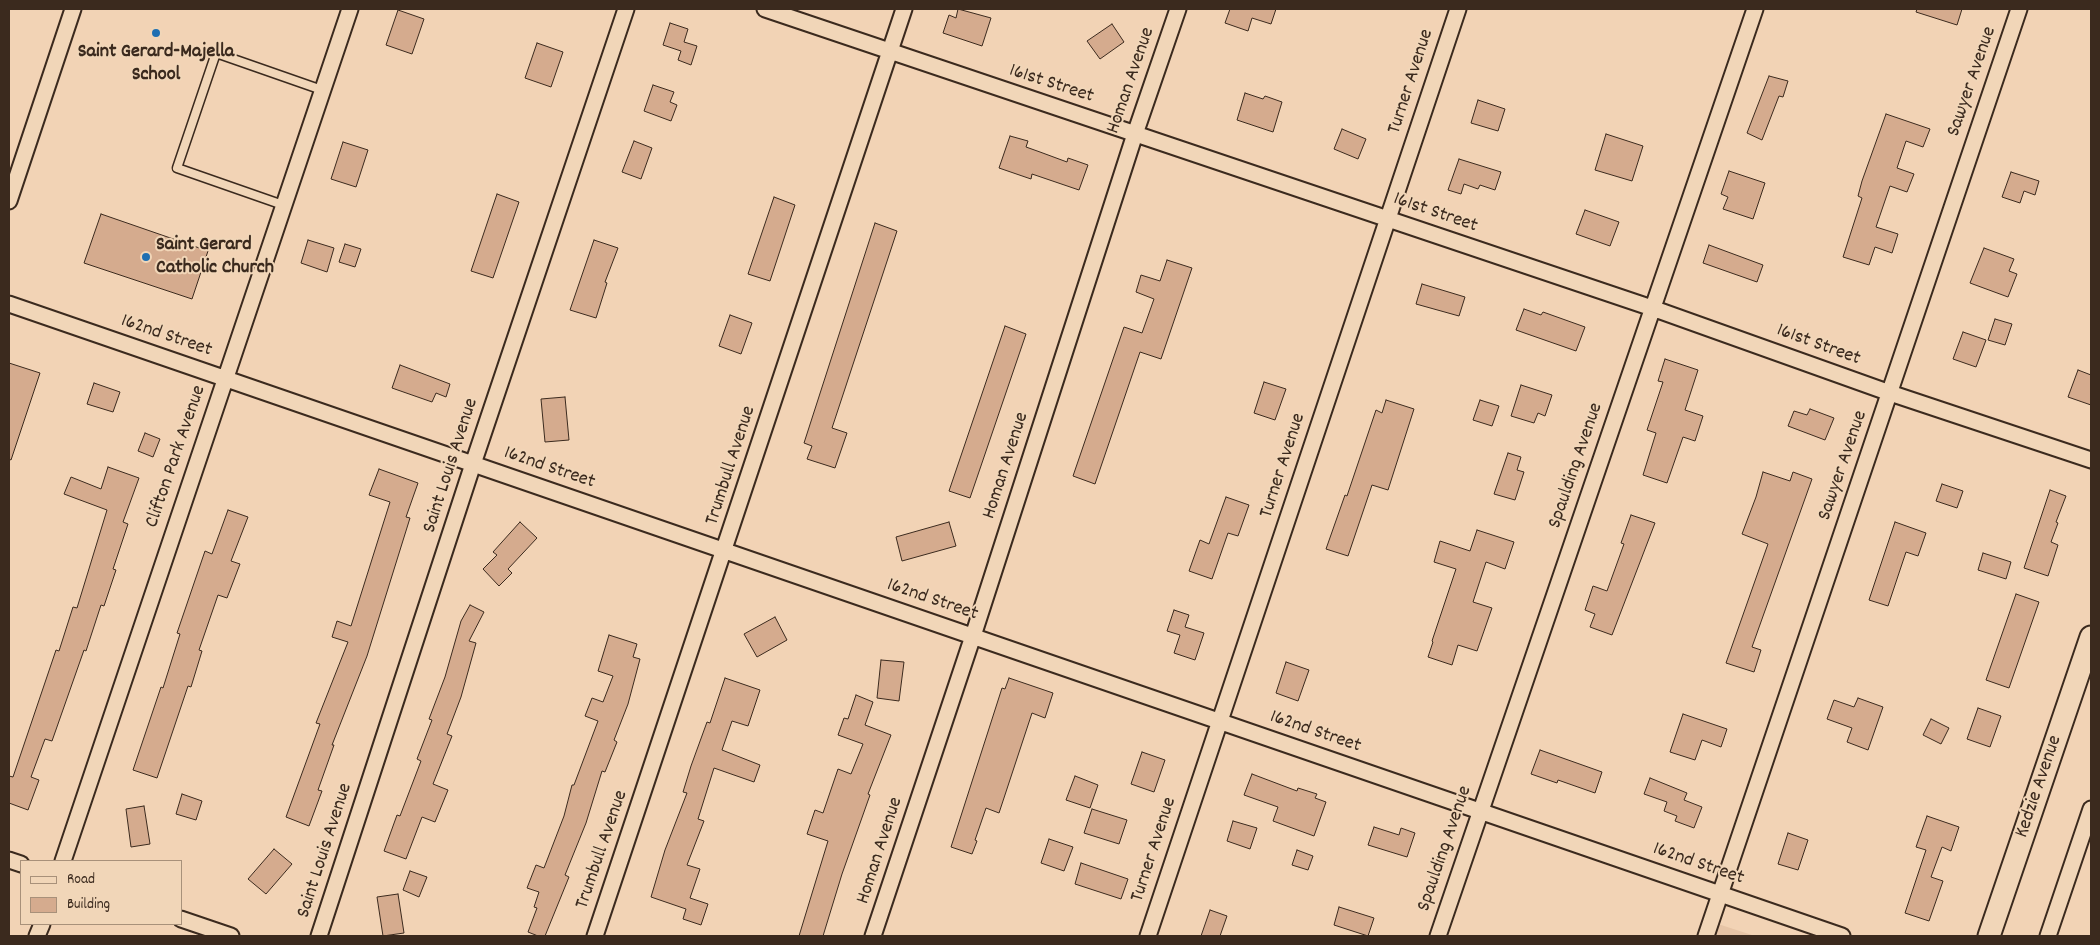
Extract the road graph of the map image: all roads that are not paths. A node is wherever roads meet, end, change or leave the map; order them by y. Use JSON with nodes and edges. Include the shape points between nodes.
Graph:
{"nodes":[{"id":1,"x":73,"y":9,"type":"edge"},
{"id":2,"x":350,"y":9,"type":"edge"},
{"id":3,"x":626,"y":9,"type":"edge"},
{"id":4,"x":765,"y":9,"type":"edge"},
{"id":5,"x":904,"y":9,"type":"edge"},
{"id":6,"x":1178,"y":9,"type":"edge"},
{"id":7,"x":1458,"y":9,"type":"edge"},
{"id":8,"x":1755,"y":9,"type":"edge"},
{"id":9,"x":2019,"y":9,"type":"edge"},
{"id":10,"x":890,"y":52,"type":"junction"},
{"id":11,"x":322,"y":90,"type":"junction"},
{"id":12,"x":1135,"y":134,"type":"junction"},
{"id":13,"x":9,"y":201,"type":"edge"},
{"id":14,"x":283,"y":205,"type":"junction"},
{"id":15,"x":1387,"y":219,"type":"junction"},
{"id":16,"x":9,"y":304,"type":"edge"},
{"id":17,"x":1652,"y":308,"type":"junction"},
{"id":18,"x":225,"y":378,"type":"junction"},
{"id":19,"x":1890,"y":393,"type":"junction"},
{"id":20,"x":2091,"y":460,"type":"edge"},
{"id":21,"x":473,"y":464,"type":"junction"},
{"id":22,"x":725,"y":551,"type":"junction"},
{"id":23,"x":973,"y":636,"type":"junction"},
{"id":24,"x":2091,"y":637,"type":"edge"},
{"id":25,"x":1219,"y":721,"type":"junction"},
{"id":26,"x":2091,"y":808,"type":"edge"},
{"id":27,"x":1480,"y":811,"type":"junction"},
{"id":28,"x":63,"y":860,"type":"edge"},
{"id":29,"x":1721,"y":894,"type":"junction"},
{"id":30,"x":182,"y":919,"type":"edge"},
{"id":31,"x":230,"y":936,"type":"edge"},
{"id":32,"x":319,"y":936,"type":"edge"},
{"id":33,"x":595,"y":936,"type":"edge"},
{"id":34,"x":873,"y":936,"type":"edge"},
{"id":35,"x":1148,"y":936,"type":"edge"},
{"id":36,"x":1438,"y":936,"type":"edge"},
{"id":37,"x":1706,"y":936,"type":"edge"},
{"id":38,"x":1842,"y":936,"type":"edge"},
{"id":39,"x":1989,"y":936,"type":"edge"},
{"id":40,"x":2048,"y":936,"type":"edge"}],
"edges":[{"from":1,"to":13,"type":"street"},
{"from":2,"to":11,"type":"street","name":"Clifton Park Avenue"},
{"from":3,"to":21,"type":"street","name":"Saint Louis Avenue"},
{"from":4,"to":10,"type":"street","name":"161st Street"},
{"from":5,"to":10,"type":"street","name":"Trumbull Avenue"},
{"from":6,"to":12,"type":"street","name":"Homan Avenue"},
{"from":7,"to":15,"type":"street","name":"Turner Avenue"},
{"from":8,"to":17,"type":"street","name":"Spaulding Avenue"},
{"from":9,"to":19,"type":"street","name":"Sawyer Avenue"},
{"from":10,"to":12,"type":"street","name":"161st Street"},
{"from":10,"to":22,"type":"street","name":"Trumbull Avenue"},
{"from":11,"to":14,"type":"street","name":"Clifton Park Avenue"},
{"from":11,"to":14,"type":"lane","via":[[216,54],[176,168]]},
{"from":12,"to":15,"type":"street","name":"161st Street"},
{"from":12,"to":23,"type":"street","name":"Homan Avenue"},
{"from":14,"to":18,"type":"street","name":"Clifton Park Avenue"},
{"from":15,"to":17,"type":"street","name":"161st Street"},
{"from":15,"to":25,"type":"street","name":"Turner Avenue"},
{"from":16,"to":18,"type":"street","name":"162nd Street"},
{"from":17,"to":19,"type":"street","name":"161st Street"},
{"from":17,"to":27,"type":"street","name":"Spaulding Avenue"},
{"from":18,"to":21,"type":"street","name":"162nd Street"},
{"from":18,"to":28,"type":"street","name":"Clifton Park Avenue"},
{"from":19,"to":20,"type":"street","name":"161st Street"},
{"from":19,"to":29,"type":"street","name":"Sawyer Avenue"},
{"from":21,"to":22,"type":"street","name":"162nd Street"},
{"from":21,"to":32,"type":"street","name":"Saint Louis Avenue"},
{"from":22,"to":23,"type":"street","name":"162nd Street"},
{"from":22,"to":33,"type":"street","name":"Trumbull Avenue"},
{"from":23,"to":25,"type":"street","name":"162nd Street"},
{"from":23,"to":34,"type":"street","name":"Homan Avenue"},
{"from":24,"to":39,"type":"main road","name":"Kedzie Avenue"},
{"from":25,"to":27,"type":"street","name":"162nd Street"},
{"from":25,"to":35,"type":"street","name":"Turner Avenue"},
{"from":26,"to":40,"type":"street"},
{"from":27,"to":29,"type":"street","name":"162nd Street"},
{"from":27,"to":36,"type":"street","name":"Spaulding Avenue"},
{"from":29,"to":37,"type":"street","name":"Sawyer Avenue"},
{"from":29,"to":38,"type":"street","name":"162nd Street"},
{"from":30,"to":31,"type":"street"}]}
